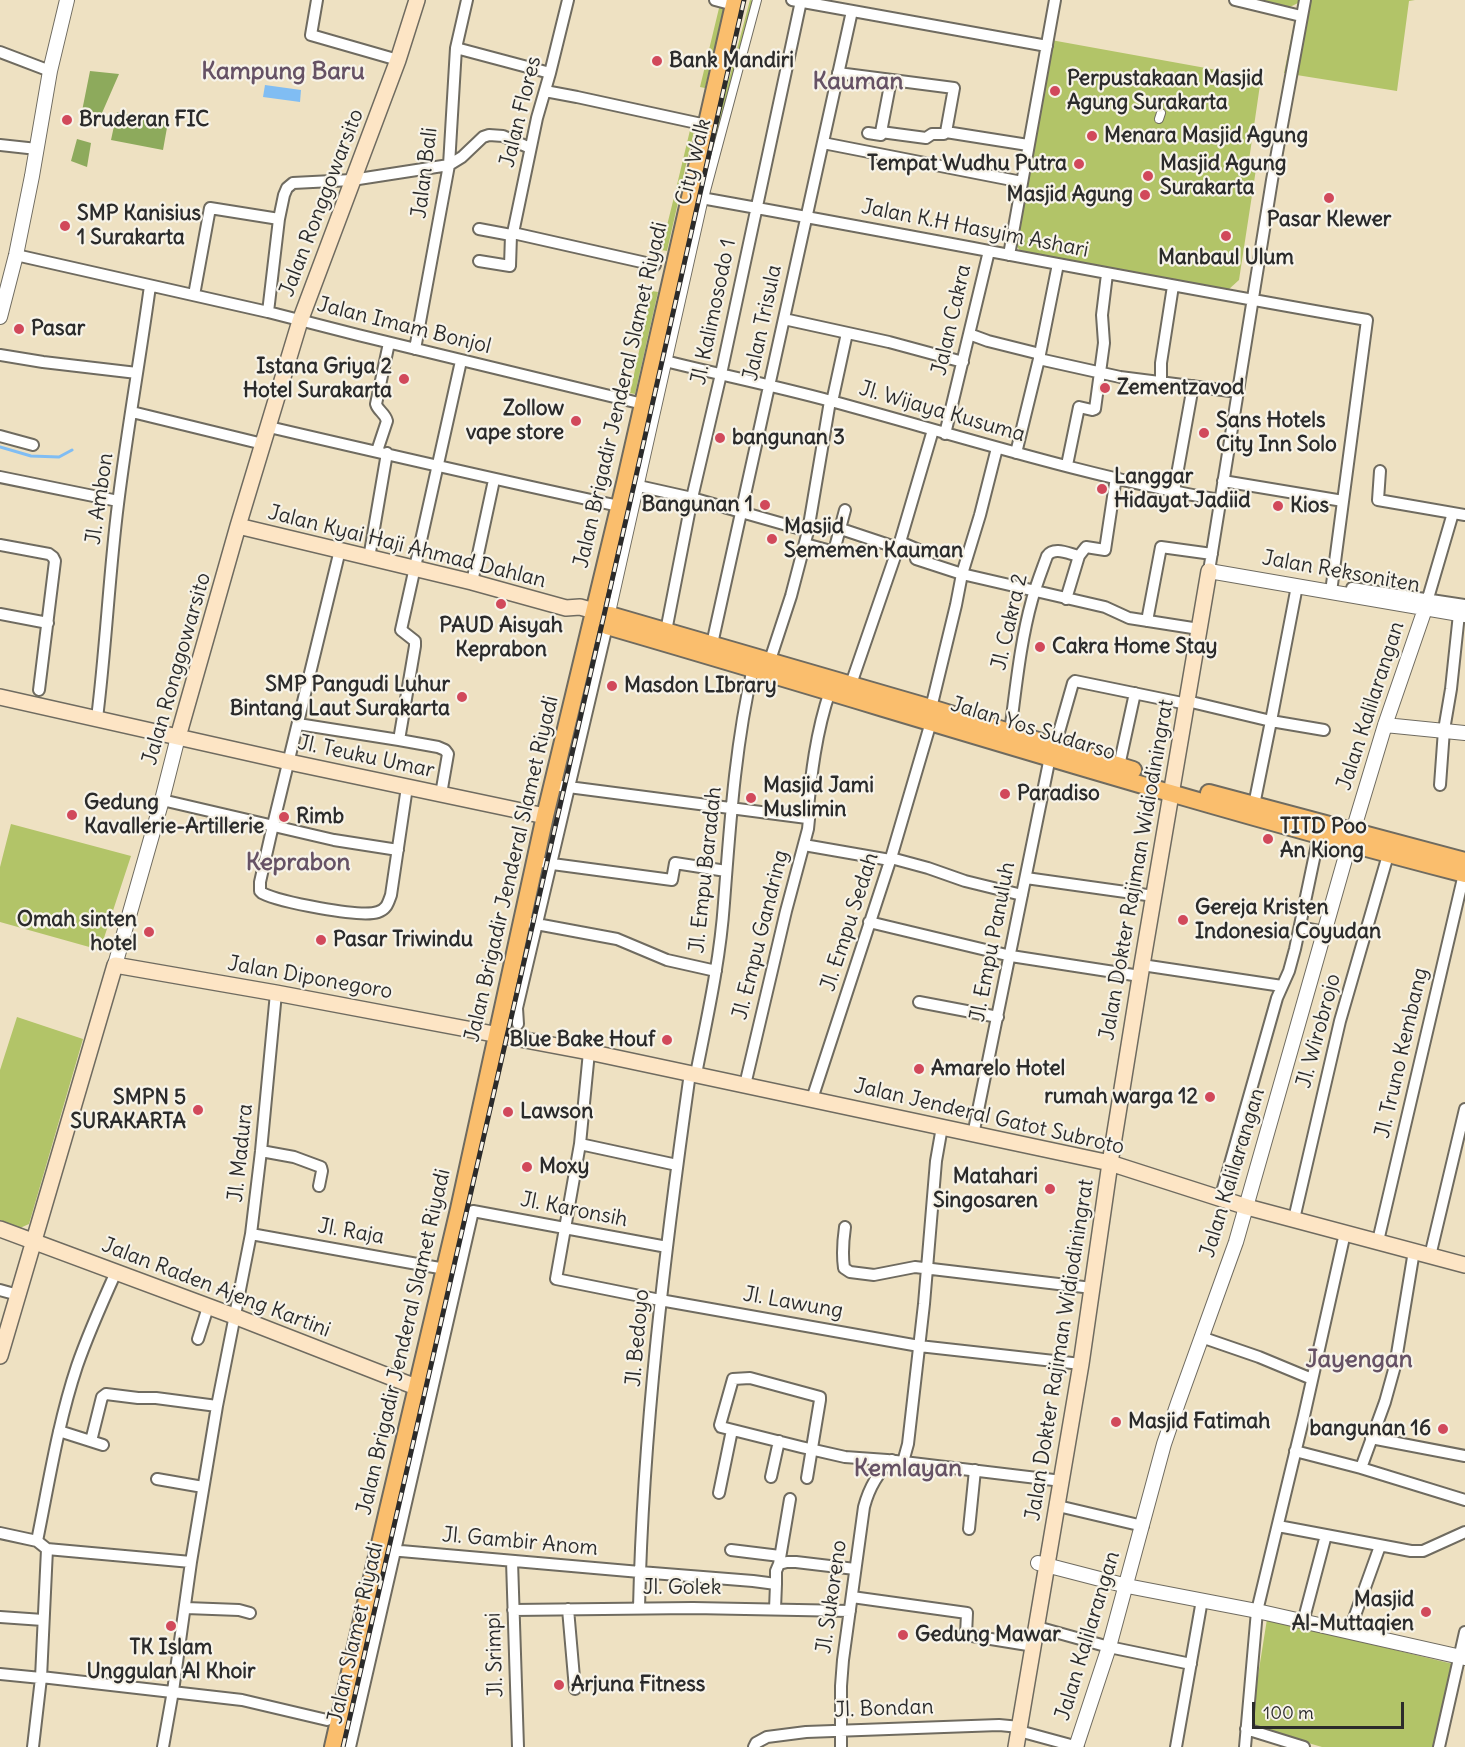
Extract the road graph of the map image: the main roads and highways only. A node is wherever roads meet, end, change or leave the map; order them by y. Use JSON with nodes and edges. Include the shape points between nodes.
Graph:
{"nodes":[{"id":1,"x":417,"y":0,"type":"edge"},
{"id":2,"x":734,"y":2,"type":"edge"},
{"id":3,"x":238,"y":526,"type":"junction"},
{"id":4,"x":1209,"y":571,"type":"road end"},
{"id":5,"x":592,"y":615,"type":"junction"},
{"id":6,"x":609,"y":620,"type":"junction"},
{"id":7,"x":0,"y":697,"type":"edge"},
{"id":8,"x":930,"y":717,"type":"junction"},
{"id":9,"x":178,"y":737,"type":"junction"},
{"id":10,"x":1052,"y":752,"type":"junction"},
{"id":11,"x":1173,"y":788,"type":"junction"},
{"id":12,"x":545,"y":816,"type":"junction"},
{"id":13,"x":1351,"y":838,"type":"junction"},
{"id":14,"x":1465,"y":870,"type":"edge"},
{"id":15,"x":115,"y":965,"type":"joint"},
{"id":16,"x":497,"y":1034,"type":"junction"},
{"id":17,"x":1110,"y":1163,"type":"junction"},
{"id":18,"x":0,"y":1229,"type":"edge"},
{"id":19,"x":33,"y":1242,"type":"junction"},
{"id":20,"x":1465,"y":1265,"type":"edge"},
{"id":21,"x":0,"y":1354,"type":"edge"},
{"id":22,"x":417,"y":1387,"type":"junction"},
{"id":23,"x":333,"y":1747,"type":"edge"},
{"id":24,"x":1016,"y":1747,"type":"edge"}],
"edges":[{"from":1,"to":3,"type":"main road","name":"Jalan Ronggowarsito","via":[[300,321]]},
{"from":2,"to":5,"type":"main road","name":"Jalan Brigadir Jenderal Slamet Riyadi","via":[[706,125],[697,197],[660,360],[643,404],[632,485],[619,506]]},
{"from":3,"to":5,"type":"main road","name":"Jalan Kyai Haji Ahmad Dahlan","via":[[472,582],[566,608],[578,618]]},
{"from":3,"to":9,"type":"main road","name":"Jalan Ronggowarsito"},
{"from":4,"to":11,"type":"main road","name":"Jalan Dokter Rajiman Widiodiningrat"},
{"from":5,"to":6,"type":"main road","name":"Jalan Yos Sudarso"},
{"from":5,"to":12,"type":"main road","name":"Jalan Brigadir Jenderal Slamet Riyadi","via":[[583,696],[562,785]]},
{"from":6,"to":8,"type":"main road","name":"Jalan Yos Sudarso","via":[[753,668]]},
{"from":6,"to":8,"type":"main road","name":"Jalan Yos Sudarso","via":[[666,631],[852,684]]},
{"from":7,"to":9,"type":"main road","name":"Jl. Teuku Umar"},
{"from":8,"to":10,"type":"main road","name":"Jalan Yos Sudarso"},
{"from":8,"to":10,"type":"main road","name":"Jalan Yos Sudarso","via":[[1010,732]]},
{"from":9,"to":12,"type":"main road","name":"Jl. Teuku Umar"},
{"from":10,"to":11,"type":"main road","name":"Jalan Yos Sudarso"},
{"from":10,"to":11,"type":"main road","name":"Jalan Yos Sudarso","via":[[1119,766]]},
{"from":11,"to":13,"type":"main road","name":"Jalan Yos Sudarso","via":[[1254,805]]},
{"from":11,"to":13,"type":"main road","name":"Jalan Yos Sudarso","via":[[1319,836]]},
{"from":11,"to":17,"type":"main road","name":"Jalan Dokter Rajiman Widiodiningrat"},
{"from":12,"to":16,"type":"main road","name":"Jalan Brigadir Jenderal Slamet Riyadi","via":[[544,862]]},
{"from":13,"to":14,"type":"main road","name":"Jalan Yos Sudarso"},
{"from":13,"to":14,"type":"main road","name":"Jalan Yos Sudarso","via":[[1388,855]]},
{"from":15,"to":16,"type":"main road","name":"Jalan Diponegoro"},
{"from":15,"to":19,"type":"main road","name":"Jalan Ronggowarsito"},
{"from":16,"to":17,"type":"main road","name":"Jalan Jenderal Gatot Subroto"},
{"from":16,"to":22,"type":"main road","name":"Jalan Brigadir Jenderal Slamet Riyadi","via":[[445,1269],[437,1334]]},
{"from":17,"to":20,"type":"main road","name":"Jalan Jenderal Gatot Subroto","via":[[1246,1207]]},
{"from":17,"to":24,"type":"main road","name":"Jalan Dokter Rajiman Widiodiningrat","via":[[1081,1364],[1058,1506],[1043,1564],[1037,1627]]},
{"from":18,"to":19,"type":"main road","name":"Jalan Raden Ajeng Kartini"},
{"from":19,"to":21,"type":"main road","name":"Jalan Ronggowarsito"},
{"from":19,"to":22,"type":"main road","name":"Jalan Raden Ajeng Kartini"},
{"from":22,"to":23,"type":"main road","name":"Jalan Brigadir Jenderal Slamet Riyadi"}]}
